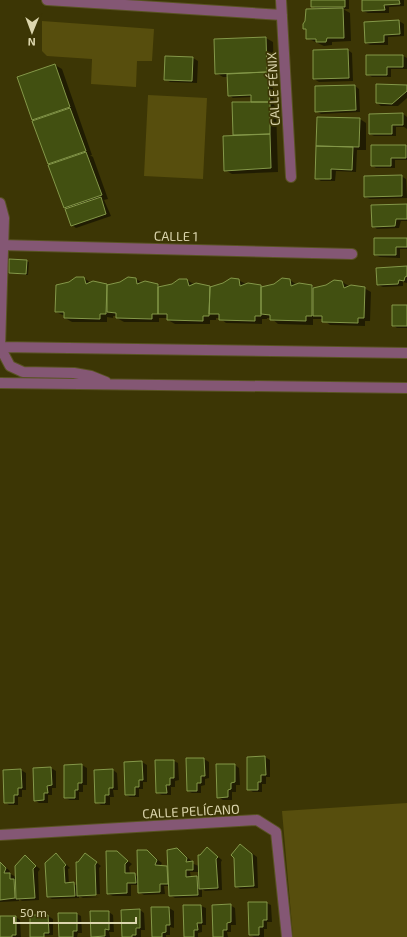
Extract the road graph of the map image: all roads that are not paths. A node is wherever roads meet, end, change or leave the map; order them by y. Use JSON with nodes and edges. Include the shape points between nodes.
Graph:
{"nodes":[{"id":1,"x":47,"y":0,"type":"edge"},
{"id":2,"x":281,"y":0,"type":"edge"},
{"id":3,"x":282,"y":15,"type":"junction"},
{"id":4,"x":291,"y":177,"type":"dead end"},
{"id":5,"x":0,"y":203,"type":"edge"},
{"id":6,"x":2,"y":245,"type":"edge"},
{"id":7,"x":352,"y":254,"type":"dead end"},
{"id":8,"x":0,"y":347,"type":"edge"},
{"id":9,"x":407,"y":353,"type":"edge"},
{"id":10,"x":0,"y":383,"type":"edge"},
{"id":11,"x":110,"y":384,"type":"junction"},
{"id":12,"x":407,"y":388,"type":"edge"},
{"id":13,"x":0,"y":836,"type":"edge"},
{"id":14,"x":287,"y":937,"type":"edge"}],
"edges":[{"from":1,"to":3,"type":"street"},
{"from":2,"to":3,"type":"street","name":"CALLE FÉNIX"},
{"from":3,"to":4,"type":"street","name":"CALLE FÉNIX"},
{"from":5,"to":6,"type":"street","via":[[4,218]]},
{"from":6,"to":7,"type":"street","name":"CALLE 1"},
{"from":6,"to":8,"type":"street"},
{"from":8,"to":9,"type":"street"},
{"from":8,"to":11,"type":"street","via":[[10,366],[23,372],[74,373]]},
{"from":10,"to":11,"type":"street"},
{"from":11,"to":12,"type":"street"},
{"from":13,"to":14,"type":"street","name":"CALLE PELÍCANO","via":[[257,820],[276,832]]}]}
